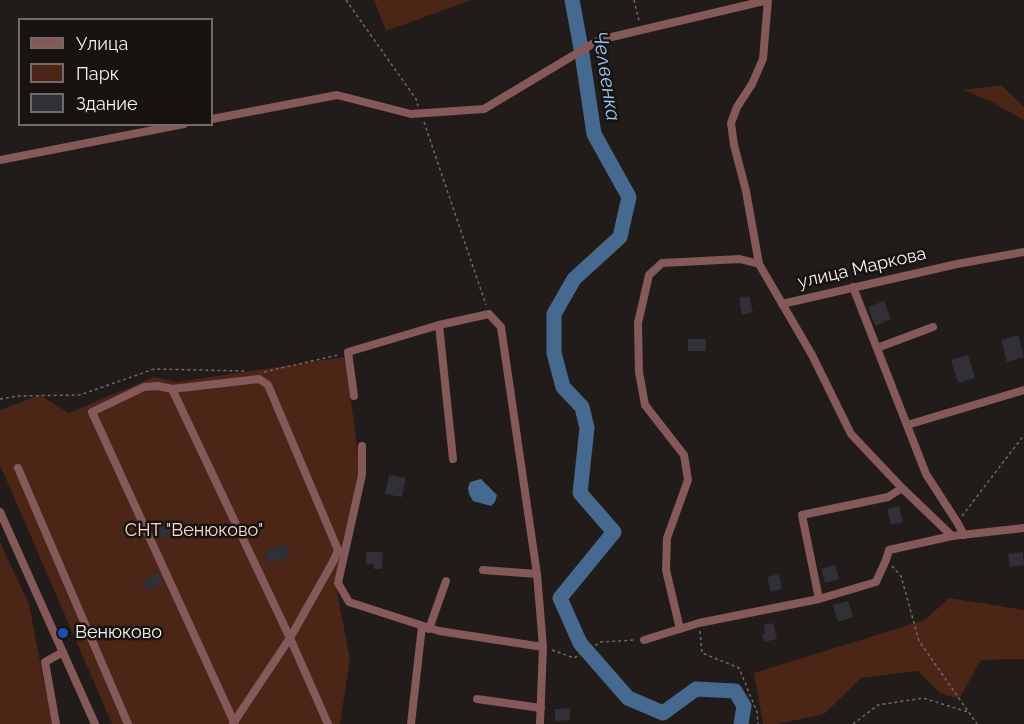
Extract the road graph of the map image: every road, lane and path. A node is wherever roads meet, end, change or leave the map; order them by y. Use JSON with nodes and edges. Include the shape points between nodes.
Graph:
{"nodes":[{"id":1,"x":346,"y":0,"type":"edge"},
{"id":2,"x":634,"y":0,"type":"edge"},
{"id":3,"x":768,"y":0,"type":"edge"},
{"id":4,"x":641,"y":30,"type":"junction"},
{"id":5,"x":421,"y":114,"type":"junction"},
{"id":6,"x":213,"y":119,"type":"edge"},
{"id":7,"x":174,"y":126,"type":"edge"},
{"id":8,"x":0,"y":160,"type":"edge"},
{"id":9,"x":1024,"y":252,"type":"edge"},
{"id":10,"x":759,"y":264,"type":"junction"},
{"id":11,"x":853,"y":287,"type":"junction"},
{"id":12,"x":782,"y":303,"type":"junction"},
{"id":13,"x":489,"y":314,"type":"junction"},
{"id":14,"x":439,"y":325,"type":"junction"},
{"id":15,"x":933,"y":327,"type":"dead end"},
{"id":16,"x":877,"y":348,"type":"junction"},
{"id":17,"x":348,"y":352,"type":"junction"},
{"id":18,"x":244,"y":371,"type":"dead end"},
{"id":19,"x":255,"y":372,"type":"dead end"},
{"id":20,"x":172,"y":389,"type":"junction"},
{"id":21,"x":1024,"y":390,"type":"edge"},
{"id":22,"x":354,"y":396,"type":"dead end"},
{"id":23,"x":0,"y":399,"type":"edge"},
{"id":24,"x":907,"y":425,"type":"junction"},
{"id":25,"x":1024,"y":435,"type":"edge"},
{"id":26,"x":362,"y":446,"type":"dead end"},
{"id":27,"x":453,"y":459,"type":"dead end"},
{"id":28,"x":18,"y":468,"type":"dead end"},
{"id":29,"x":902,"y":488,"type":"junction"},
{"id":30,"x":0,"y":512,"type":"edge"},
{"id":31,"x":957,"y":522,"type":"junction"},
{"id":32,"x":1024,"y":528,"type":"edge"},
{"id":33,"x":964,"y":535,"type":"junction"},
{"id":34,"x":952,"y":536,"type":"junction"},
{"id":35,"x":886,"y":560,"type":"junction"},
{"id":36,"x":483,"y":570,"type":"dead end"},
{"id":37,"x":537,"y":574,"type":"junction"},
{"id":38,"x":446,"y":581,"type":"dead end"},
{"id":39,"x":819,"y":599,"type":"junction"},
{"id":40,"x":699,"y":623,"type":"junction"},
{"id":41,"x":426,"y":628,"type":"junction"},
{"id":42,"x":680,"y":630,"type":"junction"},
{"id":43,"x":290,"y":638,"type":"junction"},
{"id":44,"x":644,"y":640,"type":"joint"},
{"id":45,"x":543,"y":648,"type":"junction"},
{"id":46,"x":63,"y":652,"type":"junction"},
{"id":47,"x":477,"y":699,"type":"dead end"},
{"id":48,"x":541,"y":708,"type":"junction"},
{"id":49,"x":969,"y":712,"type":"junction"},
{"id":50,"x":234,"y":723,"type":"edge"},
{"id":51,"x":56,"y":724,"type":"edge"},
{"id":52,"x":95,"y":724,"type":"edge"},
{"id":53,"x":128,"y":724,"type":"edge"},
{"id":54,"x":328,"y":724,"type":"edge"},
{"id":55,"x":411,"y":724,"type":"edge"},
{"id":56,"x":540,"y":724,"type":"edge"},
{"id":57,"x":758,"y":724,"type":"edge"},
{"id":58,"x":853,"y":724,"type":"edge"},
{"id":59,"x":976,"y":724,"type":"edge"}],
"edges":[{"from":1,"to":5,"type":"path","via":[[416,99]]},
{"from":2,"to":4,"type":"path"},
{"from":3,"to":4,"type":"street"},
{"from":3,"to":10,"type":"street","via":[[763,59],[731,123]]},
{"from":4,"to":5,"type":"street","via":[[598,40],[484,110]]},
{"from":5,"to":6,"type":"street","via":[[337,95]]},
{"from":5,"to":13,"type":"path"},
{"from":7,"to":8,"type":"street"},
{"from":9,"to":11,"type":"street","name":"улица Маркова"},
{"from":10,"to":12,"type":"street"},
{"from":10,"to":42,"type":"street","via":[[740,260],[662,263],[649,275],[639,323],[639,372],[645,405],[684,455],[688,480],[667,538],[666,570]]},
{"from":11,"to":12,"type":"street","name":"улица Маркова"},
{"from":11,"to":16,"type":"street"},
{"from":12,"to":29,"type":"street","name":"улица Маркова","via":[[851,434]]},
{"from":13,"to":14,"type":"street"},
{"from":13,"to":37,"type":"street","via":[[501,327]]},
{"from":14,"to":17,"type":"street"},
{"from":14,"to":27,"type":"street"},
{"from":15,"to":16,"type":"street"},
{"from":16,"to":24,"type":"street"},
{"from":17,"to":19,"type":"path"},
{"from":17,"to":22,"type":"street"},
{"from":18,"to":23,"type":"path","via":[[154,369],[80,395]]},
{"from":20,"to":43,"type":"street"},
{"from":20,"to":43,"type":"street","via":[[259,379],[268,385],[338,550]]},
{"from":20,"to":50,"type":"street","via":[[144,387],[92,412]]},
{"from":21,"to":24,"type":"street"},
{"from":24,"to":31,"type":"street","via":[[926,474]]},
{"from":25,"to":31,"type":"path"},
{"from":26,"to":41,"type":"street","via":[[362,475],[338,584],[349,602]]},
{"from":28,"to":53,"type":"street"},
{"from":29,"to":34,"type":"street","name":"улица Маркова"},
{"from":29,"to":39,"type":"street","via":[[888,497],[802,514]]},
{"from":30,"to":46,"type":"street"},
{"from":31,"to":33,"type":"street"},
{"from":32,"to":33,"type":"street"},
{"from":33,"to":34,"type":"street"},
{"from":34,"to":35,"type":"street","via":[[889,550]]},
{"from":35,"to":39,"type":"street","via":[[876,582]]},
{"from":35,"to":49,"type":"path","via":[[901,576],[919,641]]},
{"from":36,"to":37,"type":"street"},
{"from":37,"to":45,"type":"street"},
{"from":38,"to":41,"type":"street"},
{"from":39,"to":40,"type":"street"},
{"from":40,"to":42,"type":"street"},
{"from":40,"to":57,"type":"path","via":[[702,653],[739,668]]},
{"from":41,"to":45,"type":"street"},
{"from":41,"to":55,"type":"street"},
{"from":42,"to":44,"type":"street"},
{"from":43,"to":50,"type":"street"},
{"from":43,"to":54,"type":"street"},
{"from":44,"to":45,"type":"path","via":[[602,642],[574,657]]},
{"from":45,"to":48,"type":"street"},
{"from":46,"to":51,"type":"street","via":[[45,662]]},
{"from":46,"to":52,"type":"street"},
{"from":47,"to":48,"type":"street"},
{"from":48,"to":56,"type":"street"},
{"from":49,"to":58,"type":"path","via":[[923,698],[878,705]]},
{"from":49,"to":59,"type":"path"}]}
